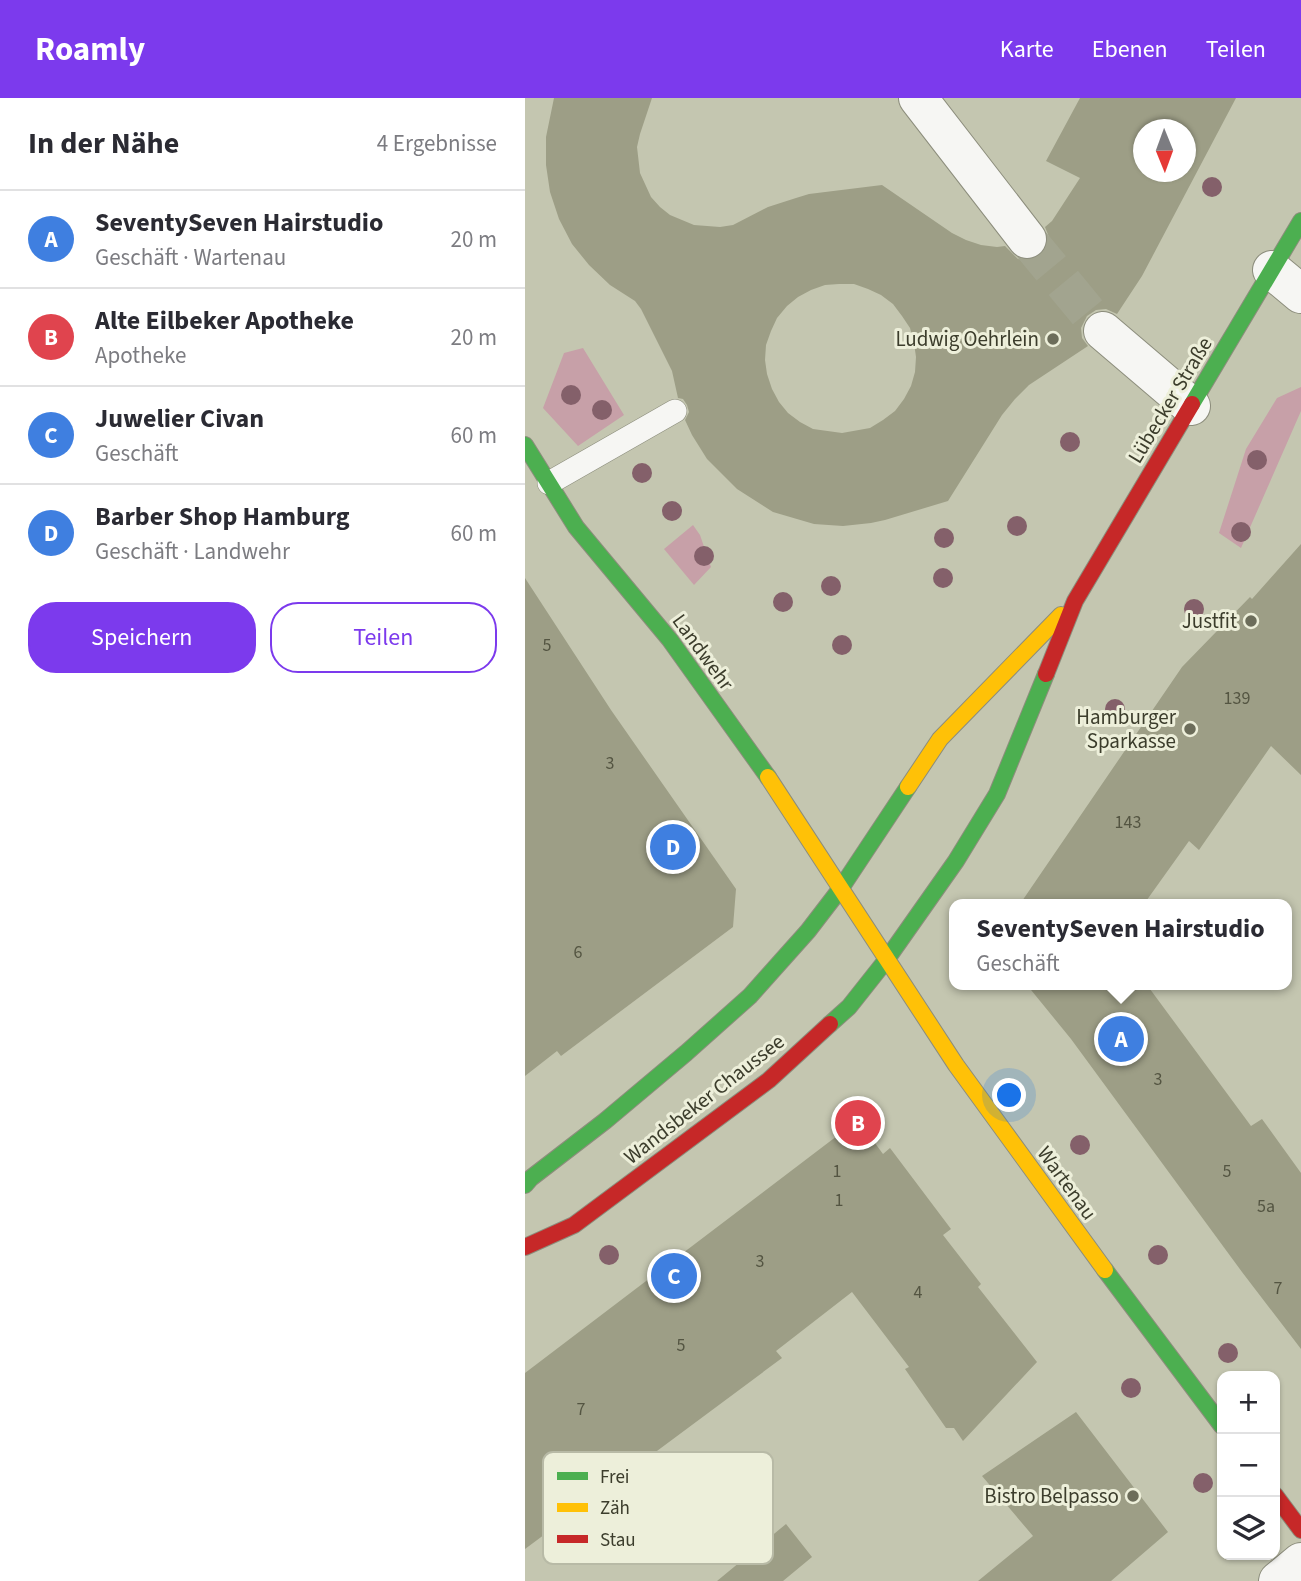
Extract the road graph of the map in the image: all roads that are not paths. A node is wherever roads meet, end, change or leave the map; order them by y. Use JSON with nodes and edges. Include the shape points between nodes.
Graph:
{"nodes":[{"id":1,"x":918,"y":98,"type":"edge"},
{"id":2,"x":1301,"y":221,"type":"edge"},
{"id":3,"x":1027,"y":239,"type":"tunnel mouth"},
{"id":4,"x":1272,"y":270,"type":"junction"},
{"id":5,"x":1301,"y":294,"type":"edge"},
{"id":6,"x":1103,"y":331,"type":"tunnel mouth"},
{"id":7,"x":1191,"y":406,"type":"junction"},
{"id":8,"x":675,"y":411,"type":"dead end"},
{"id":9,"x":525,"y":445,"type":"edge"},
{"id":10,"x":549,"y":483,"type":"junction"},
{"id":11,"x":1075,"y":601,"type":"junction"},
{"id":12,"x":841,"y":888,"type":"junction"},
{"id":13,"x":887,"y":959,"type":"junction"},
{"id":14,"x":525,"y":1185,"type":"edge"},
{"id":15,"x":525,"y":1247,"type":"edge"},
{"id":16,"x":1217,"y":1419,"type":"edge"},
{"id":17,"x":1276,"y":1497,"type":"edge"},
{"id":18,"x":1301,"y":1530,"type":"edge"},
{"id":19,"x":1301,"y":1562,"type":"edge"},
{"id":20,"x":1278,"y":1581,"type":"edge"}],
"edges":[{"from":1,"to":3,"type":"street"},
{"from":2,"to":4,"type":"main road","name":"Lübecker Straße"},
{"from":4,"to":5,"type":"street"},
{"from":4,"to":7,"type":"main road","name":"Lübecker Straße"},
{"from":6,"to":7,"type":"street"},
{"from":7,"to":11,"type":"main road","name":"Lübecker Straße"},
{"from":8,"to":10,"type":"lane"},
{"from":9,"to":10,"type":"main road","name":"Landwehr"},
{"from":10,"to":12,"type":"main road","name":"Landwehr","via":[[576,527],[670,640]]},
{"from":11,"to":12,"type":"main road","name":"Lübecker Straße","via":[[940,739]]},
{"from":11,"to":13,"type":"main road","name":"Lübecker Straße","via":[[997,794],[957,861]]},
{"from":12,"to":13,"type":"main road","name":"Landwehr"},
{"from":12,"to":14,"type":"main road","name":"Wandsbeker Chaussee","via":[[750,996]]},
{"from":13,"to":15,"type":"main road","name":"Wandsbeker Chaussee","via":[[849,1007],[769,1080],[574,1225]]},
{"from":13,"to":16,"type":"main road","name":"Wartenau","via":[[956,1065]]},
{"from":17,"to":18,"type":"main road"},
{"from":19,"to":20,"type":"street"}]}
